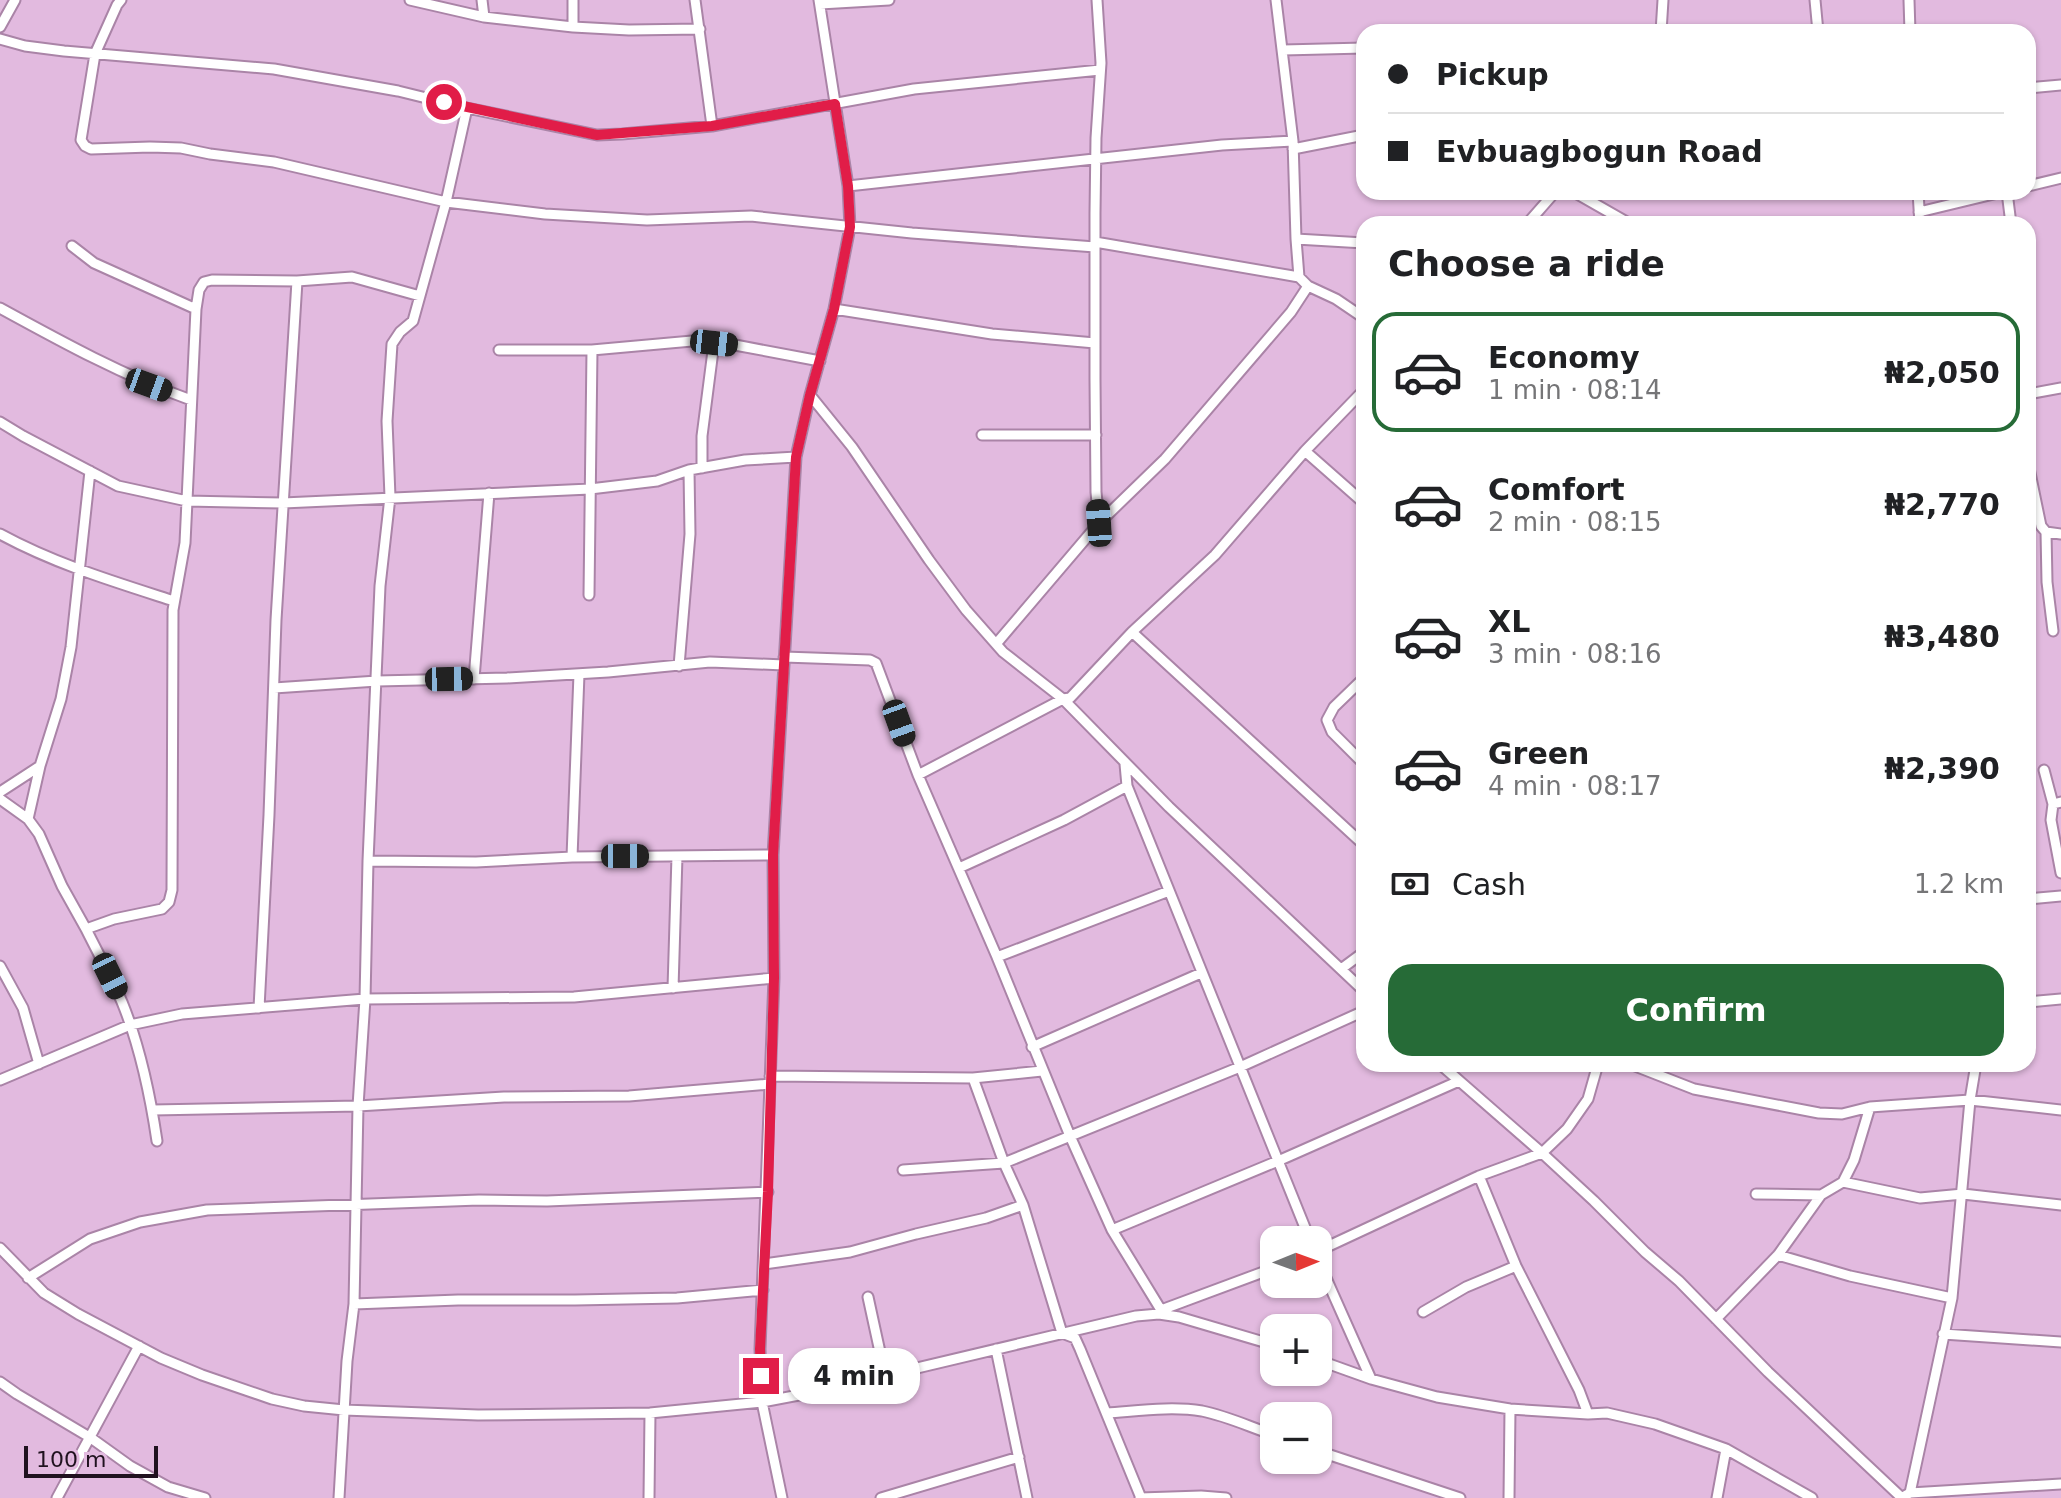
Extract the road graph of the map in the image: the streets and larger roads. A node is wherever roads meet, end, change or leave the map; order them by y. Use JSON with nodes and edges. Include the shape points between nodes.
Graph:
{"nodes":[{"id":1,"x":15,"y":0,"type":"edge"},
{"id":2,"x":121,"y":0,"type":"edge"},
{"id":3,"x":410,"y":0,"type":"edge"},
{"id":4,"x":482,"y":0,"type":"edge"},
{"id":5,"x":573,"y":0,"type":"edge"},
{"id":6,"x":695,"y":0,"type":"edge"},
{"id":7,"x":889,"y":0,"type":"edge"},
{"id":8,"x":1097,"y":0,"type":"edge"},
{"id":9,"x":1276,"y":0,"type":"edge"},
{"id":10,"x":1663,"y":0,"type":"edge"},
{"id":11,"x":1815,"y":0,"type":"edge"},
{"id":12,"x":1909,"y":0,"type":"edge"},
{"id":13,"x":819,"y":2,"type":"edge"},
{"id":14,"x":484,"y":17,"type":"junction"},
{"id":15,"x":1662,"y":24,"type":"edge"},
{"id":16,"x":1817,"y":24,"type":"edge"},
{"id":17,"x":1910,"y":24,"type":"edge"},
{"id":18,"x":0,"y":27,"type":"edge"},
{"id":19,"x":573,"y":27,"type":"junction"},
{"id":20,"x":700,"y":29,"type":"junction"},
{"id":21,"x":0,"y":39,"type":"edge"},
{"id":22,"x":1356,"y":48,"type":"edge"},
{"id":23,"x":1283,"y":50,"type":"junction"},
{"id":24,"x":95,"y":54,"type":"junction"},
{"id":25,"x":1100,"y":70,"type":"junction"},
{"id":26,"x":2061,"y":85,"type":"edge"},
{"id":27,"x":2036,"y":87,"type":"edge"},
{"id":28,"x":835,"y":104,"type":"junction"},
{"id":29,"x":467,"y":108,"type":"junction"},
{"id":30,"x":712,"y":126,"type":"junction"},
{"id":31,"x":1356,"y":136,"type":"edge"},
{"id":32,"x":1293,"y":145,"type":"junction"},
{"id":33,"x":1096,"y":158,"type":"junction"},
{"id":34,"x":2061,"y":178,"type":"edge"},
{"id":35,"x":2036,"y":184,"type":"edge"},
{"id":36,"x":848,"y":186,"type":"junction"},
{"id":37,"x":1548,"y":200,"type":"edge"},
{"id":38,"x":1588,"y":200,"type":"edge"},
{"id":39,"x":1918,"y":200,"type":"edge"},
{"id":40,"x":1970,"y":200,"type":"edge"},
{"id":41,"x":446,"y":202,"type":"junction"},
{"id":42,"x":1919,"y":212,"type":"junction"},
{"id":43,"x":1534,"y":216,"type":"edge"},
{"id":44,"x":1616,"y":216,"type":"edge"},
{"id":45,"x":1919,"y":216,"type":"edge"},
{"id":46,"x":850,"y":227,"type":"junction"},
{"id":47,"x":1296,"y":239,"type":"junction"},
{"id":48,"x":1356,"y":243,"type":"edge"},
{"id":49,"x":1095,"y":244,"type":"junction"},
{"id":50,"x":72,"y":246,"type":"dead end"},
{"id":51,"x":1299,"y":277,"type":"junction"},
{"id":52,"x":297,"y":281,"type":"junction"},
{"id":53,"x":1308,"y":286,"type":"junction"},
{"id":54,"x":420,"y":296,"type":"junction"},
{"id":55,"x":0,"y":308,"type":"edge"},
{"id":56,"x":196,"y":309,"type":"junction"},
{"id":57,"x":834,"y":309,"type":"junction"},
{"id":58,"x":1356,"y":313,"type":"edge"},
{"id":59,"x":714,"y":343,"type":"junction"},
{"id":60,"x":1095,"y":343,"type":"junction"},
{"id":61,"x":499,"y":350,"type":"dead end"},
{"id":62,"x":592,"y":350,"type":"junction"},
{"id":63,"x":820,"y":361,"type":"junction"},
{"id":64,"x":2061,"y":388,"type":"edge"},
{"id":65,"x":2036,"y":393,"type":"edge"},
{"id":66,"x":810,"y":395,"type":"junction"},
{"id":67,"x":1356,"y":398,"type":"edge"},
{"id":68,"x":191,"y":400,"type":"junction"},
{"id":69,"x":0,"y":422,"type":"edge"},
{"id":70,"x":982,"y":435,"type":"dead end"},
{"id":71,"x":1096,"y":435,"type":"junction"},
{"id":72,"x":1305,"y":451,"type":"junction"},
{"id":73,"x":796,"y":457,"type":"junction"},
{"id":74,"x":702,"y":468,"type":"junction"},
{"id":75,"x":689,"y":470,"type":"junction"},
{"id":76,"x":90,"y":471,"type":"junction"},
{"id":77,"x":590,"y":489,"type":"junction"},
{"id":78,"x":489,"y":493,"type":"junction"},
{"id":79,"x":1356,"y":496,"type":"edge"},
{"id":80,"x":390,"y":497,"type":"junction"},
{"id":81,"x":187,"y":501,"type":"junction"},
{"id":82,"x":2036,"y":502,"type":"edge"},
{"id":83,"x":283,"y":503,"type":"junction"},
{"id":84,"x":1099,"y":523,"type":"junction"},
{"id":85,"x":2046,"y":532,"type":"junction"},
{"id":86,"x":0,"y":534,"type":"edge"},
{"id":87,"x":2061,"y":534,"type":"edge"},
{"id":88,"x":80,"y":570,"type":"junction"},
{"id":89,"x":589,"y":595,"type":"dead end"},
{"id":90,"x":174,"y":601,"type":"junction"},
{"id":91,"x":2053,"y":631,"type":"dead end"},
{"id":92,"x":1132,"y":632,"type":"junction"},
{"id":93,"x":996,"y":644,"type":"junction"},
{"id":94,"x":784,"y":661,"type":"junction"},
{"id":95,"x":679,"y":666,"type":"junction"},
{"id":96,"x":579,"y":674,"type":"junction"},
{"id":97,"x":474,"y":679,"type":"junction"},
{"id":98,"x":377,"y":681,"type":"junction"},
{"id":99,"x":1356,"y":686,"type":"edge"},
{"id":100,"x":274,"y":688,"type":"junction"},
{"id":101,"x":1063,"y":699,"type":"junction"},
{"id":102,"x":1356,"y":756,"type":"edge"},
{"id":103,"x":1125,"y":764,"type":"junction"},
{"id":104,"x":40,"y":766,"type":"junction"},
{"id":105,"x":2044,"y":770,"type":"dead end"},
{"id":106,"x":918,"y":775,"type":"junction"},
{"id":107,"x":1127,"y":786,"type":"junction"},
{"id":108,"x":0,"y":792,"type":"edge"},
{"id":109,"x":0,"y":799,"type":"edge"},
{"id":110,"x":2057,"y":803,"type":"edge"},
{"id":111,"x":28,"y":819,"type":"junction"},
{"id":112,"x":1356,"y":838,"type":"edge"},
{"id":113,"x":773,"y":855,"type":"junction"},
{"id":114,"x":677,"y":856,"type":"junction"},
{"id":115,"x":572,"y":857,"type":"junction"},
{"id":116,"x":368,"y":861,"type":"junction"},
{"id":117,"x":959,"y":868,"type":"junction"},
{"id":118,"x":2061,"y":873,"type":"edge"},
{"id":119,"x":1169,"y":891,"type":"junction"},
{"id":120,"x":2061,"y":896,"type":"edge"},
{"id":121,"x":2036,"y":898,"type":"edge"},
{"id":122,"x":86,"y":929,"type":"junction"},
{"id":123,"x":997,"y":957,"type":"junction"},
{"id":124,"x":1356,"y":958,"type":"edge"},
{"id":125,"x":0,"y":966,"type":"edge"},
{"id":126,"x":1341,"y":969,"type":"junction"},
{"id":127,"x":1201,"y":973,"type":"junction"},
{"id":128,"x":774,"y":978,"type":"junction"},
{"id":129,"x":1356,"y":983,"type":"edge"},
{"id":130,"x":673,"y":988,"type":"junction"},
{"id":131,"x":365,"y":999,"type":"junction"},
{"id":132,"x":2061,"y":999,"type":"edge"},
{"id":133,"x":2036,"y":1001,"type":"edge"},
{"id":134,"x":259,"y":1008,"type":"junction"},
{"id":135,"x":1356,"y":1015,"type":"edge"},
{"id":136,"x":130,"y":1025,"type":"junction"},
{"id":137,"x":1032,"y":1047,"type":"junction"},
{"id":138,"x":39,"y":1064,"type":"junction"},
{"id":139,"x":1240,"y":1067,"type":"junction"},
{"id":140,"x":1042,"y":1071,"type":"junction"},
{"id":141,"x":1449,"y":1072,"type":"edge"},
{"id":142,"x":1596,"y":1072,"type":"edge"},
{"id":143,"x":1650,"y":1072,"type":"edge"},
{"id":144,"x":1975,"y":1072,"type":"edge"},
{"id":145,"x":973,"y":1078,"type":"junction"},
{"id":146,"x":0,"y":1080,"type":"edge"},
{"id":147,"x":770,"y":1080,"type":"junction"},
{"id":148,"x":1459,"y":1081,"type":"junction"},
{"id":149,"x":1970,"y":1100,"type":"junction"},
{"id":150,"x":358,"y":1106,"type":"junction"},
{"id":151,"x":1870,"y":1107,"type":"junction"},
{"id":152,"x":153,"y":1110,"type":"junction"},
{"id":153,"x":2061,"y":1110,"type":"edge"},
{"id":154,"x":1070,"y":1136,"type":"junction"},
{"id":155,"x":157,"y":1141,"type":"dead end"},
{"id":156,"x":1542,"y":1153,"type":"junction"},
{"id":157,"x":1278,"y":1161,"type":"junction"},
{"id":158,"x":1004,"y":1163,"type":"junction"},
{"id":159,"x":903,"y":1170,"type":"dead end"},
{"id":160,"x":1479,"y":1176,"type":"junction"},
{"id":161,"x":1843,"y":1182,"type":"junction"},
{"id":162,"x":768,"y":1192,"type":"junction"},
{"id":163,"x":1756,"y":1194,"type":"dead end"},
{"id":164,"x":1963,"y":1194,"type":"junction"},
{"id":165,"x":1821,"y":1195,"type":"junction"},
{"id":166,"x":356,"y":1204,"type":"junction"},
{"id":167,"x":1023,"y":1205,"type":"junction"},
{"id":168,"x":2061,"y":1205,"type":"edge"},
{"id":169,"x":1304,"y":1226,"type":"edge"},
{"id":170,"x":1112,"y":1230,"type":"junction"},
{"id":171,"x":1332,"y":1244,"type":"edge"},
{"id":172,"x":0,"y":1248,"type":"edge"},
{"id":173,"x":1778,"y":1255,"type":"junction"},
{"id":174,"x":764,"y":1264,"type":"junction"},
{"id":175,"x":1516,"y":1266,"type":"junction"},
{"id":176,"x":1260,"y":1273,"type":"edge"},
{"id":177,"x":28,"y":1278,"type":"junction"},
{"id":178,"x":763,"y":1290,"type":"junction"},
{"id":179,"x":1332,"y":1291,"type":"edge"},
{"id":180,"x":868,"y":1297,"type":"dead end"},
{"id":181,"x":1952,"y":1298,"type":"junction"},
{"id":182,"x":354,"y":1304,"type":"junction"},
{"id":183,"x":1160,"y":1312,"type":"junction"},
{"id":184,"x":1423,"y":1312,"type":"dead end"},
{"id":185,"x":1716,"y":1319,"type":"junction"},
{"id":186,"x":1062,"y":1333,"type":"junction"},
{"id":187,"x":1943,"y":1334,"type":"junction"},
{"id":188,"x":1260,"y":1341,"type":"edge"},
{"id":189,"x":2061,"y":1342,"type":"edge"},
{"id":190,"x":139,"y":1346,"type":"junction"},
{"id":191,"x":996,"y":1349,"type":"junction"},
{"id":192,"x":1332,"y":1365,"type":"edge"},
{"id":193,"x":885,"y":1375,"type":"junction"},
{"id":194,"x":1371,"y":1379,"type":"junction"},
{"id":195,"x":0,"y":1382,"type":"edge"},
{"id":196,"x":762,"y":1402,"type":"junction"},
{"id":197,"x":1510,"y":1409,"type":"junction"},
{"id":198,"x":344,"y":1410,"type":"junction"},
{"id":199,"x":650,"y":1413,"type":"junction"},
{"id":200,"x":1107,"y":1413,"type":"junction"},
{"id":201,"x":1588,"y":1414,"type":"junction"},
{"id":202,"x":1260,"y":1430,"type":"edge"},
{"id":203,"x":91,"y":1438,"type":"junction"},
{"id":204,"x":1726,"y":1449,"type":"junction"},
{"id":205,"x":1332,"y":1456,"type":"edge"},
{"id":206,"x":1019,"y":1457,"type":"junction"},
{"id":207,"x":2061,"y":1484,"type":"edge"},
{"id":208,"x":1905,"y":1496,"type":"edge"},
{"id":209,"x":57,"y":1498,"type":"edge"},
{"id":210,"x":205,"y":1498,"type":"edge"},
{"id":211,"x":339,"y":1498,"type":"edge"},
{"id":212,"x":649,"y":1498,"type":"edge"},
{"id":213,"x":782,"y":1498,"type":"edge"},
{"id":214,"x":881,"y":1498,"type":"edge"},
{"id":215,"x":1027,"y":1498,"type":"edge"},
{"id":216,"x":1141,"y":1498,"type":"edge"},
{"id":217,"x":1226,"y":1498,"type":"edge"},
{"id":218,"x":1460,"y":1498,"type":"edge"},
{"id":219,"x":1509,"y":1498,"type":"edge"},
{"id":220,"x":1717,"y":1498,"type":"edge"},
{"id":221,"x":1812,"y":1498,"type":"edge"}],
"edges":[{"from":1,"to":18,"type":"street"},
{"from":2,"to":24,"type":"street"},
{"from":3,"to":14,"type":"street"},
{"from":4,"to":14,"type":"street"},
{"from":5,"to":19,"type":"street"},
{"from":6,"to":20,"type":"street"},
{"from":7,"to":13,"type":"street"},
{"from":8,"to":25,"type":"street"},
{"from":9,"to":23,"type":"street"},
{"from":10,"to":15,"type":"street"},
{"from":11,"to":16,"type":"street"},
{"from":12,"to":17,"type":"street"},
{"from":13,"to":28,"type":"street"},
{"from":14,"to":19,"type":"street"},
{"from":19,"to":20,"type":"street"},
{"from":20,"to":30,"type":"street"},
{"from":21,"to":24,"type":"street"},
{"from":22,"to":23,"type":"street"},
{"from":23,"to":32,"type":"street"},
{"from":24,"to":29,"type":"street","via":[[274,69]]},
{"from":24,"to":41,"type":"street","via":[[81,140],[91,149],[181,148],[274,162]]},
{"from":25,"to":28,"type":"street","via":[[914,89]]},
{"from":25,"to":33,"type":"street"},
{"from":26,"to":27,"type":"street"},
{"from":28,"to":30,"type":"street"},
{"from":28,"to":36,"type":"street"},
{"from":29,"to":30,"type":"street","via":[[597,135]]},
{"from":29,"to":41,"type":"street"},
{"from":31,"to":32,"type":"street"},
{"from":32,"to":33,"type":"street","via":[[1222,145]]},
{"from":32,"to":47,"type":"street"},
{"from":33,"to":36,"type":"street"},
{"from":33,"to":49,"type":"street"},
{"from":34,"to":35,"type":"street"},
{"from":36,"to":46,"type":"street"},
{"from":37,"to":43,"type":"street"},
{"from":38,"to":44,"type":"street"},
{"from":39,"to":42,"type":"street"},
{"from":40,"to":42,"type":"street"},
{"from":41,"to":46,"type":"street","via":[[545,214],[647,220],[751,216]]},
{"from":41,"to":54,"type":"street"},
{"from":42,"to":45,"type":"street"},
{"from":46,"to":49,"type":"street"},
{"from":46,"to":57,"type":"street"},
{"from":47,"to":48,"type":"street"},
{"from":47,"to":51,"type":"street"},
{"from":49,"to":51,"type":"street"},
{"from":49,"to":60,"type":"street"},
{"from":50,"to":56,"type":"street","via":[[94,263]]},
{"from":51,"to":53,"type":"street"},
{"from":52,"to":54,"type":"street","via":[[352,277]]},
{"from":52,"to":56,"type":"street","via":[[204,282]]},
{"from":52,"to":83,"type":"street"},
{"from":53,"to":58,"type":"street"},
{"from":53,"to":84,"type":"street","via":[[1165,459]]},
{"from":54,"to":80,"type":"street","via":[[413,321],[392,344]]},
{"from":55,"to":68,"type":"street","via":[[86,356]]},
{"from":56,"to":68,"type":"street"},
{"from":57,"to":60,"type":"street","via":[[992,334]]},
{"from":57,"to":63,"type":"street"},
{"from":59,"to":62,"type":"street"},
{"from":59,"to":63,"type":"street"},
{"from":59,"to":74,"type":"street"},
{"from":60,"to":71,"type":"street"},
{"from":61,"to":62,"type":"street"},
{"from":62,"to":77,"type":"street"},
{"from":63,"to":66,"type":"street"},
{"from":64,"to":65,"type":"street"},
{"from":66,"to":73,"type":"street"},
{"from":66,"to":93,"type":"street"},
{"from":67,"to":72,"type":"street"},
{"from":68,"to":81,"type":"street"},
{"from":69,"to":76,"type":"street"},
{"from":70,"to":71,"type":"street"},
{"from":71,"to":84,"type":"street"},
{"from":72,"to":79,"type":"street"},
{"from":72,"to":92,"type":"street","via":[[1215,555]]},
{"from":73,"to":74,"type":"street"},
{"from":73,"to":94,"type":"street"},
{"from":74,"to":75,"type":"street"},
{"from":75,"to":77,"type":"street","via":[[657,481]]},
{"from":75,"to":95,"type":"street","via":[[690,534]]},
{"from":76,"to":81,"type":"street","via":[[118,486]]},
{"from":76,"to":88,"type":"street"},
{"from":77,"to":78,"type":"street"},
{"from":77,"to":89,"type":"street"},
{"from":78,"to":80,"type":"street"},
{"from":78,"to":97,"type":"street"},
{"from":80,"to":83,"type":"street"},
{"from":80,"to":98,"type":"street"},
{"from":81,"to":83,"type":"street"},
{"from":81,"to":90,"type":"street"},
{"from":82,"to":85,"type":"street"},
{"from":83,"to":100,"type":"street"},
{"from":84,"to":93,"type":"street"},
{"from":85,"to":87,"type":"street"},
{"from":85,"to":91,"type":"street"},
{"from":86,"to":88,"type":"street"},
{"from":88,"to":90,"type":"street"},
{"from":88,"to":104,"type":"street","via":[[61,699]]},
{"from":90,"to":122,"type":"street","via":[[169,902],[150,913]]},
{"from":92,"to":101,"type":"street","via":[[1070,698]]},
{"from":92,"to":112,"type":"street"},
{"from":93,"to":101,"type":"street"},
{"from":94,"to":95,"type":"street"},
{"from":94,"to":106,"type":"street","via":[[876,663]]},
{"from":94,"to":113,"type":"street"},
{"from":95,"to":96,"type":"street"},
{"from":96,"to":97,"type":"street"},
{"from":96,"to":115,"type":"street"},
{"from":97,"to":98,"type":"street"},
{"from":98,"to":100,"type":"street"},
{"from":98,"to":116,"type":"street"},
{"from":99,"to":102,"type":"street","via":[[1327,720]]},
{"from":100,"to":134,"type":"street"},
{"from":101,"to":103,"type":"street"},
{"from":101,"to":106,"type":"street"},
{"from":103,"to":107,"type":"street"},
{"from":103,"to":126,"type":"street"},
{"from":104,"to":108,"type":"street"},
{"from":104,"to":111,"type":"street"},
{"from":105,"to":110,"type":"street"},
{"from":106,"to":117,"type":"street"},
{"from":107,"to":117,"type":"street"},
{"from":107,"to":119,"type":"street"},
{"from":109,"to":111,"type":"street"},
{"from":110,"to":118,"type":"street","via":[[2051,820]]},
{"from":111,"to":122,"type":"street"},
{"from":113,"to":114,"type":"street"},
{"from":113,"to":128,"type":"street"},
{"from":114,"to":115,"type":"street"},
{"from":114,"to":130,"type":"street"},
{"from":115,"to":116,"type":"street"},
{"from":116,"to":131,"type":"street"},
{"from":117,"to":123,"type":"street"},
{"from":119,"to":123,"type":"street"},
{"from":119,"to":127,"type":"street"},
{"from":120,"to":121,"type":"street"},
{"from":122,"to":136,"type":"street"},
{"from":123,"to":137,"type":"street"},
{"from":124,"to":126,"type":"street"},
{"from":125,"to":138,"type":"street","via":[[23,1008]]},
{"from":126,"to":129,"type":"street"},
{"from":127,"to":137,"type":"street"},
{"from":127,"to":139,"type":"street"},
{"from":128,"to":130,"type":"street"},
{"from":128,"to":147,"type":"street"},
{"from":130,"to":131,"type":"street","via":[[574,997]]},
{"from":131,"to":134,"type":"street"},
{"from":131,"to":150,"type":"street"},
{"from":132,"to":133,"type":"street"},
{"from":134,"to":136,"type":"street","via":[[182,1014]]},
{"from":135,"to":139,"type":"street"},
{"from":136,"to":138,"type":"street"},
{"from":136,"to":152,"type":"street"},
{"from":137,"to":140,"type":"street"},
{"from":138,"to":146,"type":"street"},
{"from":139,"to":154,"type":"street"},
{"from":139,"to":157,"type":"street"},
{"from":140,"to":145,"type":"street"},
{"from":140,"to":154,"type":"street"},
{"from":141,"to":148,"type":"street"},
{"from":142,"to":156,"type":"street","via":[[1588,1099]]},
{"from":143,"to":151,"type":"street","via":[[1694,1089],[1819,1113]]},
{"from":144,"to":149,"type":"street"},
{"from":145,"to":147,"type":"street"},
{"from":145,"to":158,"type":"street"},
{"from":147,"to":150,"type":"street","via":[[629,1096]]},
{"from":147,"to":162,"type":"street"},
{"from":148,"to":156,"type":"street"},
{"from":148,"to":157,"type":"street"},
{"from":149,"to":151,"type":"street"},
{"from":149,"to":153,"type":"street"},
{"from":149,"to":164,"type":"street"},
{"from":150,"to":152,"type":"street"},
{"from":150,"to":166,"type":"street"},
{"from":151,"to":161,"type":"street"},
{"from":152,"to":155,"type":"street"},
{"from":154,"to":158,"type":"street"},
{"from":154,"to":170,"type":"street"},
{"from":156,"to":160,"type":"street"},
{"from":156,"to":185,"type":"street"},
{"from":157,"to":169,"type":"street"},
{"from":157,"to":170,"type":"street"},
{"from":158,"to":159,"type":"street"},
{"from":158,"to":167,"type":"street"},
{"from":160,"to":171,"type":"street"},
{"from":160,"to":175,"type":"street"},
{"from":161,"to":164,"type":"street","via":[[1920,1198]]},
{"from":161,"to":165,"type":"street"},
{"from":162,"to":166,"type":"street"},
{"from":162,"to":174,"type":"street"},
{"from":163,"to":165,"type":"street"},
{"from":164,"to":168,"type":"street"},
{"from":164,"to":181,"type":"street"},
{"from":165,"to":173,"type":"street"},
{"from":166,"to":177,"type":"street","via":[[207,1210],[140,1222],[90,1239]]},
{"from":166,"to":182,"type":"street"},
{"from":167,"to":174,"type":"street","via":[[850,1252]]},
{"from":167,"to":186,"type":"street"},
{"from":170,"to":183,"type":"street"},
{"from":172,"to":177,"type":"street"},
{"from":173,"to":181,"type":"street"},
{"from":173,"to":185,"type":"street"},
{"from":174,"to":178,"type":"street"},
{"from":175,"to":184,"type":"street"},
{"from":175,"to":201,"type":"street"},
{"from":176,"to":183,"type":"street"},
{"from":177,"to":190,"type":"street","via":[[78,1314]]},
{"from":178,"to":182,"type":"street","via":[[677,1298]]},
{"from":178,"to":196,"type":"street"},
{"from":179,"to":194,"type":"street"},
{"from":180,"to":193,"type":"street"},
{"from":181,"to":187,"type":"street"},
{"from":182,"to":198,"type":"street"},
{"from":183,"to":186,"type":"street"},
{"from":183,"to":188,"type":"street"},
{"from":185,"to":208,"type":"street"},
{"from":186,"to":191,"type":"street"},
{"from":186,"to":200,"type":"street","via":[[1075,1338]]},
{"from":187,"to":189,"type":"street"},
{"from":187,"to":208,"type":"street"},
{"from":190,"to":198,"type":"street","via":[[272,1399]]},
{"from":190,"to":203,"type":"street"},
{"from":191,"to":193,"type":"street"},
{"from":191,"to":206,"type":"street"},
{"from":192,"to":194,"type":"street"},
{"from":193,"to":196,"type":"street"},
{"from":194,"to":197,"type":"street"},
{"from":195,"to":203,"type":"street"},
{"from":196,"to":199,"type":"street"},
{"from":196,"to":213,"type":"street"},
{"from":197,"to":201,"type":"street"},
{"from":197,"to":219,"type":"street"},
{"from":198,"to":199,"type":"street"},
{"from":198,"to":211,"type":"street"},
{"from":199,"to":212,"type":"street"},
{"from":200,"to":202,"type":"street","via":[[1198,1410]]},
{"from":200,"to":216,"type":"street"},
{"from":201,"to":204,"type":"street","via":[[1655,1424]]},
{"from":203,"to":209,"type":"street"},
{"from":203,"to":210,"type":"street","via":[[168,1487]]},
{"from":204,"to":220,"type":"street"},
{"from":204,"to":221,"type":"street"},
{"from":205,"to":218,"type":"street"},
{"from":206,"to":214,"type":"street"},
{"from":206,"to":215,"type":"street"},
{"from":207,"to":208,"type":"street"},
{"from":216,"to":217,"type":"street"}]}
